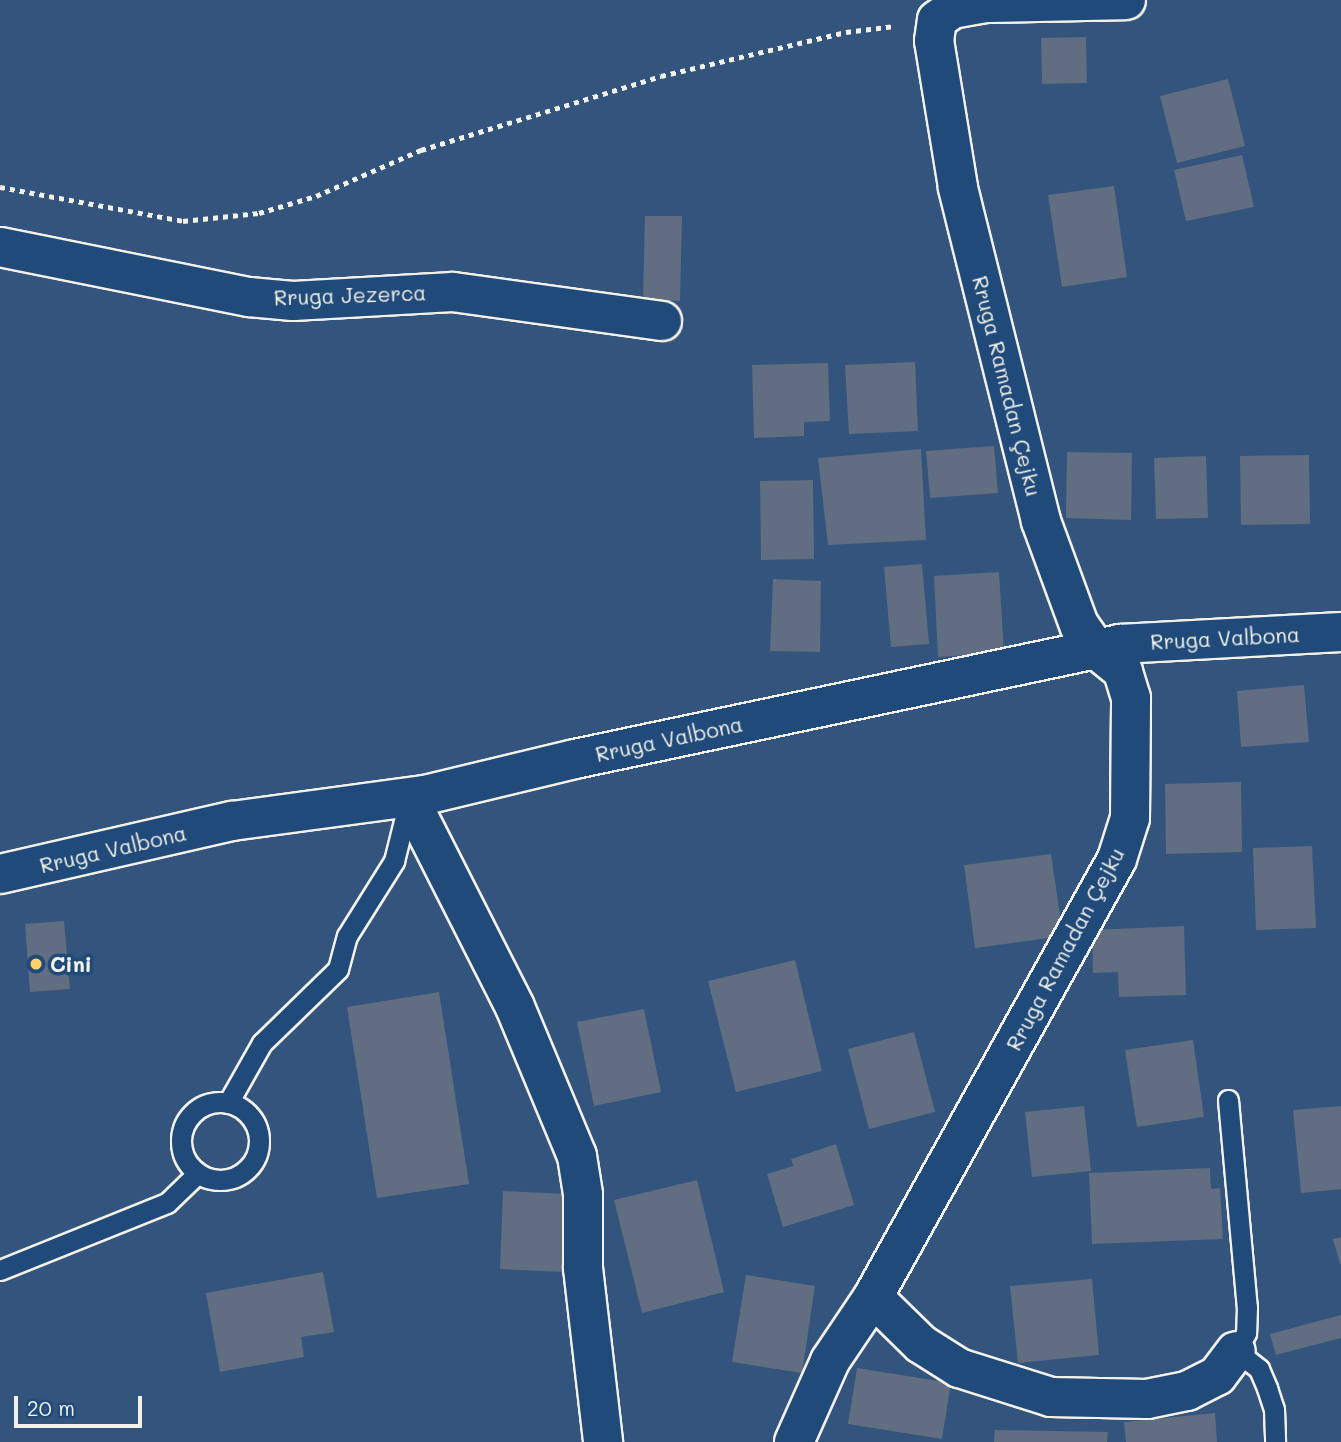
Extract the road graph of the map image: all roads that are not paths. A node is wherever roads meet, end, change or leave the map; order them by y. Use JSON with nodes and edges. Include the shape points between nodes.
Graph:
{"nodes":[{"id":1,"x":1126,"y":0,"type":"edge"},
{"id":2,"x":0,"y":247,"type":"edge"},
{"id":3,"x":662,"y":321,"type":"dead end"},
{"id":4,"x":1341,"y":632,"type":"edge"},
{"id":5,"x":1096,"y":649,"type":"junction"},
{"id":6,"x":409,"y":798,"type":"junction"},
{"id":7,"x":0,"y":874,"type":"edge"},
{"id":8,"x":1228,"y":1100,"type":"dead end"},
{"id":9,"x":228,"y":1103,"type":"junction"},
{"id":10,"x":198,"y":1173,"type":"junction"},
{"id":11,"x":0,"y":1270,"type":"edge"},
{"id":12,"x":873,"y":1297,"type":"junction"},
{"id":13,"x":1236,"y":1351,"type":"junction"},
{"id":14,"x":603,"y":1442,"type":"edge"},
{"id":15,"x":794,"y":1442,"type":"edge"},
{"id":16,"x":1275,"y":1442,"type":"edge"}],
"edges":[{"from":1,"to":5,"type":"street","name":"Rruga Ramadan Çejku","via":[[985,3],[952,9],[937,20],[934,41],[958,187],[1041,521],[1079,625]]},
{"from":2,"to":3,"type":"street","name":"Rruga Jezerca","via":[[249,297],[293,301],[453,292]]},
{"from":4,"to":5,"type":"street","name":"Rruga Valbona","via":[[1187,638]]},
{"from":5,"to":6,"type":"street","name":"Rruga Valbona"},
{"from":5,"to":12,"type":"street","name":"Rruga Ramadan Çejku","via":[[1123,671],[1131,698],[1129,818],[1117,859]]},
{"from":6,"to":7,"type":"street","name":"Rruga Valbona","via":[[232,821]]},
{"from":6,"to":9,"type":"lane","via":[[394,861],[347,936],[338,969],[262,1043]]},
{"from":6,"to":14,"type":"street","via":[[515,1007],[577,1156],[583,1268]]},
{"from":8,"to":13,"type":"lane","via":[[1247,1307],[1246,1332]]},
{"from":9,"to":10,"type":"lane","via":[[202,1106],[184,1125],[182,1152]]},
{"from":9,"to":10,"type":"lane","via":[[240,1107],[256,1126],[259,1138],[253,1162],[222,1180]]},
{"from":10,"to":11,"type":"lane","via":[[167,1203]]},
{"from":12,"to":13,"type":"street","via":[[921,1344],[959,1368],[1051,1397],[1147,1399],[1187,1391],[1217,1376]]},
{"from":12,"to":15,"type":"street","name":"Rruga Ramadan Çejku","via":[[830,1361]]},
{"from":13,"to":16,"type":"lane","via":[[1259,1369],[1274,1409]]}]}
